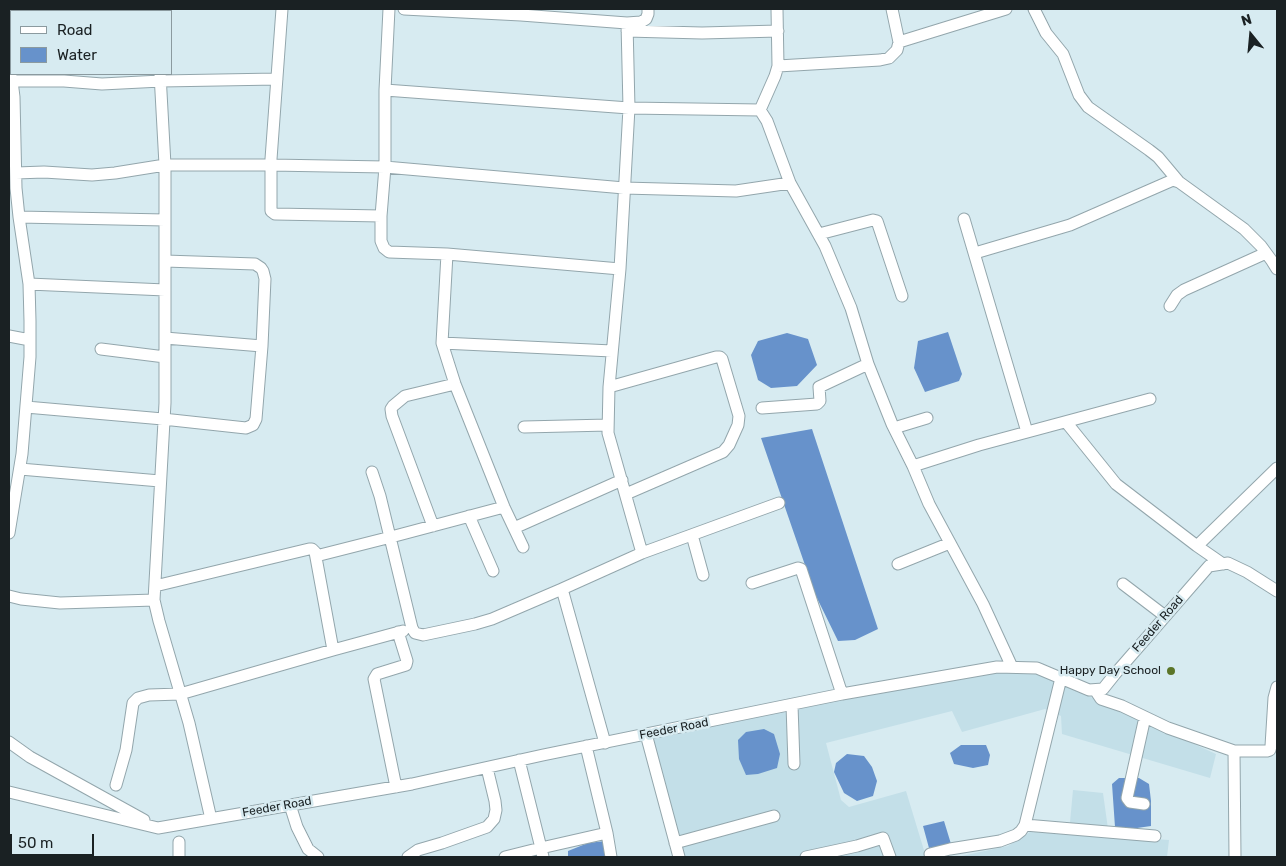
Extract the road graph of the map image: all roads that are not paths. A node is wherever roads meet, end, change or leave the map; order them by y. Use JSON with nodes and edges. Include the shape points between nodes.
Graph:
{"nodes":[{"id":1,"x":282,"y":9,"type":"edge"},
{"id":2,"x":389,"y":9,"type":"edge"},
{"id":3,"x":404,"y":9,"type":"edge"},
{"id":4,"x":648,"y":9,"type":"edge"},
{"id":5,"x":777,"y":9,"type":"edge"},
{"id":6,"x":892,"y":9,"type":"edge"},
{"id":7,"x":1006,"y":9,"type":"edge"},
{"id":8,"x":1034,"y":9,"type":"edge"},
{"id":9,"x":627,"y":27,"type":"junction"},
{"id":10,"x":778,"y":31,"type":"junction"},
{"id":11,"x":899,"y":42,"type":"junction"},
{"id":12,"x":778,"y":66,"type":"junction"},
{"id":13,"x":11,"y":75,"type":"edge"},
{"id":14,"x":161,"y":78,"type":"edge"},
{"id":15,"x":277,"y":79,"type":"junction"},
{"id":16,"x":12,"y":81,"type":"junction"},
{"id":17,"x":385,"y":90,"type":"junction"},
{"id":18,"x":629,"y":108,"type":"junction"},
{"id":19,"x":760,"y":110,"type":"junction"},
{"id":20,"x":12,"y":123,"type":"edge"},
{"id":21,"x":165,"y":165,"type":"junction"},
{"id":22,"x":271,"y":165,"type":"junction"},
{"id":23,"x":385,"y":167,"type":"junction"},
{"id":24,"x":16,"y":173,"type":"junction"},
{"id":25,"x":1179,"y":182,"type":"junction"},
{"id":26,"x":790,"y":183,"type":"junction"},
{"id":27,"x":624,"y":188,"type":"junction"},
{"id":28,"x":381,"y":216,"type":"junction"},
{"id":29,"x":19,"y":217,"type":"junction"},
{"id":30,"x":964,"y":219,"type":"dead end"},
{"id":31,"x":165,"y":220,"type":"junction"},
{"id":32,"x":818,"y":234,"type":"junction"},
{"id":33,"x":975,"y":253,"type":"junction"},
{"id":34,"x":1266,"y":253,"type":"junction"},
{"id":35,"x":447,"y":254,"type":"junction"},
{"id":36,"x":165,"y":261,"type":"junction"},
{"id":37,"x":620,"y":269,"type":"junction"},
{"id":38,"x":1277,"y":270,"type":"edge"},
{"id":39,"x":29,"y":284,"type":"junction"},
{"id":40,"x":165,"y":290,"type":"junction"},
{"id":41,"x":902,"y":296,"type":"dead end"},
{"id":42,"x":1170,"y":306,"type":"dead end"},
{"id":43,"x":9,"y":336,"type":"edge"},
{"id":44,"x":165,"y":338,"type":"junction"},
{"id":45,"x":30,"y":340,"type":"junction"},
{"id":46,"x":442,"y":343,"type":"junction"},
{"id":47,"x":262,"y":346,"type":"junction"},
{"id":48,"x":101,"y":349,"type":"dead end"},
{"id":49,"x":612,"y":351,"type":"junction"},
{"id":50,"x":165,"y":357,"type":"junction"},
{"id":51,"x":868,"y":364,"type":"junction"},
{"id":52,"x":455,"y":384,"type":"junction"},
{"id":53,"x":609,"y":386,"type":"junction"},
{"id":54,"x":1150,"y":399,"type":"dead end"},
{"id":55,"x":26,"y":407,"type":"junction"},
{"id":56,"x":762,"y":408,"type":"dead end"},
{"id":57,"x":927,"y":418,"type":"dead end"},
{"id":58,"x":163,"y":419,"type":"junction"},
{"id":59,"x":1066,"y":422,"type":"junction"},
{"id":60,"x":608,"y":425,"type":"junction"},
{"id":61,"x":524,"y":427,"type":"dead end"},
{"id":62,"x":894,"y":428,"type":"junction"},
{"id":63,"x":1027,"y":432,"type":"junction"},
{"id":64,"x":913,"y":466,"type":"junction"},
{"id":65,"x":1277,"y":468,"type":"edge"},
{"id":66,"x":20,"y":469,"type":"junction"},
{"id":67,"x":372,"y":472,"type":"dead end"},
{"id":68,"x":622,"y":480,"type":"junction"},
{"id":69,"x":160,"y":481,"type":"junction"},
{"id":70,"x":626,"y":494,"type":"junction"},
{"id":71,"x":779,"y":503,"type":"dead end"},
{"id":72,"x":504,"y":507,"type":"junction"},
{"id":73,"x":469,"y":516,"type":"junction"},
{"id":74,"x":433,"y":526,"type":"junction"},
{"id":75,"x":514,"y":528,"type":"junction"},
{"id":76,"x":9,"y":533,"type":"edge"},
{"id":77,"x":692,"y":535,"type":"junction"},
{"id":78,"x":391,"y":537,"type":"junction"},
{"id":79,"x":950,"y":543,"type":"junction"},
{"id":80,"x":1197,"y":546,"type":"junction"},
{"id":81,"x":523,"y":547,"type":"dead end"},
{"id":82,"x":642,"y":553,"type":"junction"},
{"id":83,"x":316,"y":556,"type":"junction"},
{"id":84,"x":898,"y":564,"type":"dead end"},
{"id":85,"x":1223,"y":564,"type":"junction"},
{"id":86,"x":493,"y":571,"type":"dead end"},
{"id":87,"x":703,"y":575,"type":"dead end"},
{"id":88,"x":752,"y":583,"type":"dead end"},
{"id":89,"x":1123,"y":584,"type":"dead end"},
{"id":90,"x":155,"y":586,"type":"junction"},
{"id":91,"x":562,"y":589,"type":"junction"},
{"id":92,"x":1277,"y":591,"type":"edge"},
{"id":93,"x":9,"y":596,"type":"edge"},
{"id":94,"x":154,"y":600,"type":"junction"},
{"id":95,"x":1165,"y":616,"type":"junction"},
{"id":96,"x":412,"y":628,"type":"junction"},
{"id":97,"x":398,"y":632,"type":"junction"},
{"id":98,"x":333,"y":650,"type":"junction"},
{"id":99,"x":1012,"y":667,"type":"junction"},
{"id":100,"x":1061,"y":678,"type":"junction"},
{"id":101,"x":1277,"y":687,"type":"edge"},
{"id":102,"x":1094,"y":690,"type":"junction"},
{"id":103,"x":180,"y":694,"type":"junction"},
{"id":104,"x":842,"y":694,"type":"junction"},
{"id":105,"x":792,"y":705,"type":"junction"},
{"id":106,"x":1145,"y":717,"type":"junction"},
{"id":107,"x":646,"y":734,"type":"junction"},
{"id":108,"x":9,"y":742,"type":"edge"},
{"id":109,"x":605,"y":743,"type":"junction"},
{"id":110,"x":586,"y":746,"type":"junction"},
{"id":111,"x":1234,"y":751,"type":"junction"},
{"id":112,"x":519,"y":760,"type":"junction"},
{"id":113,"x":794,"y":764,"type":"dead end"},
{"id":114,"x":487,"y":768,"type":"junction"},
{"id":115,"x":116,"y":785,"type":"dead end"},
{"id":116,"x":396,"y":787,"type":"junction"},
{"id":117,"x":9,"y":792,"type":"edge"},
{"id":118,"x":1144,"y":804,"type":"dead end"},
{"id":119,"x":290,"y":805,"type":"junction"},
{"id":120,"x":774,"y":816,"type":"dead end"},
{"id":121,"x":211,"y":819,"type":"junction"},
{"id":122,"x":1025,"y":825,"type":"junction"},
{"id":123,"x":158,"y":828,"type":"junction"},
{"id":124,"x":607,"y":834,"type":"junction"},
{"id":125,"x":1155,"y":836,"type":"dead end"},
{"id":126,"x":178,"y":842,"type":"dead end"},
{"id":127,"x":675,"y":843,"type":"junction"},
{"id":128,"x":966,"y":852,"type":"edge"},
{"id":129,"x":542,"y":853,"type":"edge"},
{"id":130,"x":930,"y":854,"type":"dead end"},
{"id":131,"x":179,"y":857,"type":"edge"},
{"id":132,"x":318,"y":857,"type":"edge"},
{"id":133,"x":408,"y":857,"type":"edge"},
{"id":134,"x":505,"y":857,"type":"edge"},
{"id":135,"x":611,"y":857,"type":"edge"},
{"id":136,"x":679,"y":857,"type":"edge"},
{"id":137,"x":806,"y":857,"type":"edge"},
{"id":138,"x":890,"y":857,"type":"edge"},
{"id":139,"x":1235,"y":857,"type":"edge"}],
"edges":[{"from":1,"to":15,"type":"street"},
{"from":2,"to":17,"type":"street"},
{"from":3,"to":9,"type":"street","via":[[520,15]]},
{"from":4,"to":9,"type":"street","via":[[646,19]]},
{"from":5,"to":10,"type":"street"},
{"from":6,"to":11,"type":"street"},
{"from":7,"to":11,"type":"street"},
{"from":8,"to":25,"type":"street","via":[[1046,34],[1063,54],[1079,95],[1088,107],[1158,157]]},
{"from":9,"to":10,"type":"street","via":[[696,33]]},
{"from":9,"to":18,"type":"street"},
{"from":10,"to":12,"type":"street"},
{"from":11,"to":12,"type":"street","via":[[897,50],[889,58],[880,60]]},
{"from":12,"to":19,"type":"street"},
{"from":13,"to":16,"type":"street"},
{"from":14,"to":15,"type":"street"},
{"from":14,"to":16,"type":"street","via":[[102,84]]},
{"from":14,"to":21,"type":"street"},
{"from":15,"to":22,"type":"street"},
{"from":16,"to":20,"type":"street"},
{"from":17,"to":18,"type":"street"},
{"from":17,"to":23,"type":"street"},
{"from":18,"to":19,"type":"street"},
{"from":18,"to":27,"type":"street"},
{"from":19,"to":26,"type":"street","via":[[767,120]]},
{"from":20,"to":24,"type":"street"},
{"from":21,"to":22,"type":"street"},
{"from":21,"to":24,"type":"street","via":[[92,175]]},
{"from":21,"to":31,"type":"street"},
{"from":22,"to":23,"type":"street"},
{"from":22,"to":28,"type":"street","via":[[270,208],[275,214]]},
{"from":23,"to":27,"type":"street"},
{"from":23,"to":28,"type":"street"},
{"from":24,"to":29,"type":"street"},
{"from":25,"to":33,"type":"street","via":[[1168,181],[1070,225]]},
{"from":25,"to":34,"type":"street","via":[[1244,229]]},
{"from":26,"to":27,"type":"street","via":[[736,191]]},
{"from":26,"to":32,"type":"street"},
{"from":27,"to":37,"type":"street"},
{"from":28,"to":35,"type":"street","via":[[381,241],[390,252]]},
{"from":29,"to":31,"type":"street"},
{"from":29,"to":39,"type":"street"},
{"from":30,"to":33,"type":"street"},
{"from":31,"to":36,"type":"street"},
{"from":32,"to":41,"type":"street","via":[[877,221]]},
{"from":32,"to":51,"type":"street","via":[[851,308]]},
{"from":33,"to":63,"type":"street"},
{"from":34,"to":38,"type":"street"},
{"from":34,"to":42,"type":"street","via":[[1184,290],[1177,294]]},
{"from":35,"to":37,"type":"street"},
{"from":35,"to":46,"type":"street"},
{"from":36,"to":40,"type":"street"},
{"from":36,"to":47,"type":"street","via":[[255,264],[261,268],[265,280]]},
{"from":37,"to":49,"type":"street"},
{"from":39,"to":40,"type":"street"},
{"from":39,"to":45,"type":"street"},
{"from":40,"to":44,"type":"street"},
{"from":43,"to":45,"type":"street"},
{"from":44,"to":47,"type":"street"},
{"from":44,"to":50,"type":"street"},
{"from":45,"to":55,"type":"street"},
{"from":46,"to":49,"type":"street"},
{"from":46,"to":52,"type":"street"},
{"from":47,"to":58,"type":"street","via":[[253,425],[246,428]]},
{"from":48,"to":50,"type":"street"},
{"from":49,"to":53,"type":"street"},
{"from":50,"to":58,"type":"street"},
{"from":51,"to":56,"type":"street","via":[[821,386],[817,404]]},
{"from":51,"to":62,"type":"street"},
{"from":52,"to":72,"type":"street"},
{"from":52,"to":74,"type":"street","via":[[405,396],[391,409]]},
{"from":53,"to":60,"type":"street"},
{"from":53,"to":70,"type":"street","via":[[720,357],[738,416],[738,425],[723,452]]},
{"from":54,"to":59,"type":"street"},
{"from":55,"to":58,"type":"street"},
{"from":55,"to":66,"type":"street"},
{"from":57,"to":62,"type":"street"},
{"from":58,"to":69,"type":"street"},
{"from":59,"to":63,"type":"street"},
{"from":59,"to":80,"type":"street","via":[[1116,484]]},
{"from":60,"to":61,"type":"street"},
{"from":60,"to":68,"type":"street"},
{"from":62,"to":64,"type":"street"},
{"from":63,"to":64,"type":"street"},
{"from":64,"to":79,"type":"street"},
{"from":65,"to":80,"type":"street"},
{"from":66,"to":69,"type":"street"},
{"from":66,"to":76,"type":"street"},
{"from":67,"to":78,"type":"street"},
{"from":68,"to":70,"type":"street"},
{"from":68,"to":75,"type":"street"},
{"from":69,"to":90,"type":"street"},
{"from":70,"to":82,"type":"street"},
{"from":71,"to":77,"type":"street"},
{"from":72,"to":73,"type":"street"},
{"from":72,"to":75,"type":"street"},
{"from":73,"to":74,"type":"street"},
{"from":73,"to":86,"type":"street"},
{"from":74,"to":78,"type":"street"},
{"from":75,"to":81,"type":"street"},
{"from":77,"to":82,"type":"street"},
{"from":77,"to":87,"type":"street"},
{"from":78,"to":83,"type":"street"},
{"from":78,"to":96,"type":"street"},
{"from":79,"to":84,"type":"street"},
{"from":79,"to":99,"type":"street"},
{"from":80,"to":85,"type":"street"},
{"from":82,"to":91,"type":"street"},
{"from":83,"to":90,"type":"street","via":[[314,550],[309,549]]},
{"from":83,"to":98,"type":"street"},
{"from":85,"to":92,"type":"street","via":[[1228,563],[1247,572]]},
{"from":85,"to":95,"type":"street","name":"Feeder Road","via":[[1208,566]]},
{"from":88,"to":104,"type":"street","via":[[800,569]]},
{"from":89,"to":95,"type":"street"},
{"from":90,"to":94,"type":"street"},
{"from":91,"to":96,"type":"street","via":[[475,624],[423,635],[415,633]]},
{"from":91,"to":109,"type":"street"},
{"from":93,"to":94,"type":"street","via":[[60,603]]},
{"from":94,"to":103,"type":"street"},
{"from":95,"to":102,"type":"street","name":"Feeder Road","via":[[1103,690]]},
{"from":96,"to":97,"type":"street"},
{"from":97,"to":98,"type":"street"},
{"from":97,"to":116,"type":"street","via":[[406,665],[377,674],[374,679]]},
{"from":98,"to":103,"type":"street"},
{"from":99,"to":100,"type":"street","name":"Feeder Road","via":[[1037,668]]},
{"from":99,"to":104,"type":"street","name":"Feeder Road"},
{"from":100,"to":102,"type":"street","name":"Feeder Road"},
{"from":100,"to":122,"type":"street"},
{"from":101,"to":111,"type":"street","via":[[1270,750]]},
{"from":102,"to":106,"type":"street","via":[[1101,699]]},
{"from":103,"to":115,"type":"street","via":[[149,695],[135,700]]},
{"from":103,"to":121,"type":"street"},
{"from":104,"to":105,"type":"street","name":"Feeder Road"},
{"from":105,"to":107,"type":"street","name":"Feeder Road"},
{"from":105,"to":113,"type":"street"},
{"from":106,"to":111,"type":"street"},
{"from":106,"to":118,"type":"street","via":[[1127,798],[1130,802]]},
{"from":107,"to":109,"type":"street","name":"Feeder Road"},
{"from":107,"to":127,"type":"street"},
{"from":108,"to":123,"type":"street","via":[[30,758]]},
{"from":109,"to":110,"type":"street","name":"Feeder Road"},
{"from":110,"to":112,"type":"street","name":"Feeder Road"},
{"from":110,"to":124,"type":"street"},
{"from":111,"to":139,"type":"street"},
{"from":112,"to":114,"type":"street","name":"Feeder Road"},
{"from":112,"to":129,"type":"street"},
{"from":114,"to":116,"type":"street","name":"Feeder Road"},
{"from":114,"to":133,"type":"street","via":[[495,801],[494,820],[487,827],[418,850]]},
{"from":116,"to":119,"type":"street","name":"Feeder Road"},
{"from":117,"to":123,"type":"street","name":"Feeder Road"},
{"from":119,"to":121,"type":"street","name":"Feeder Road"},
{"from":119,"to":132,"type":"street","via":[[308,849]]},
{"from":120,"to":127,"type":"street"},
{"from":121,"to":123,"type":"street","name":"Feeder Road"},
{"from":122,"to":125,"type":"street"},
{"from":122,"to":128,"type":"street","via":[[1009,839]]},
{"from":124,"to":129,"type":"street"},
{"from":124,"to":135,"type":"street"},
{"from":126,"to":131,"type":"street"},
{"from":127,"to":136,"type":"street"},
{"from":128,"to":130,"type":"street","via":[[950,849]]},
{"from":129,"to":134,"type":"street"},
{"from":137,"to":138,"type":"street","via":[[883,838]]}]}
